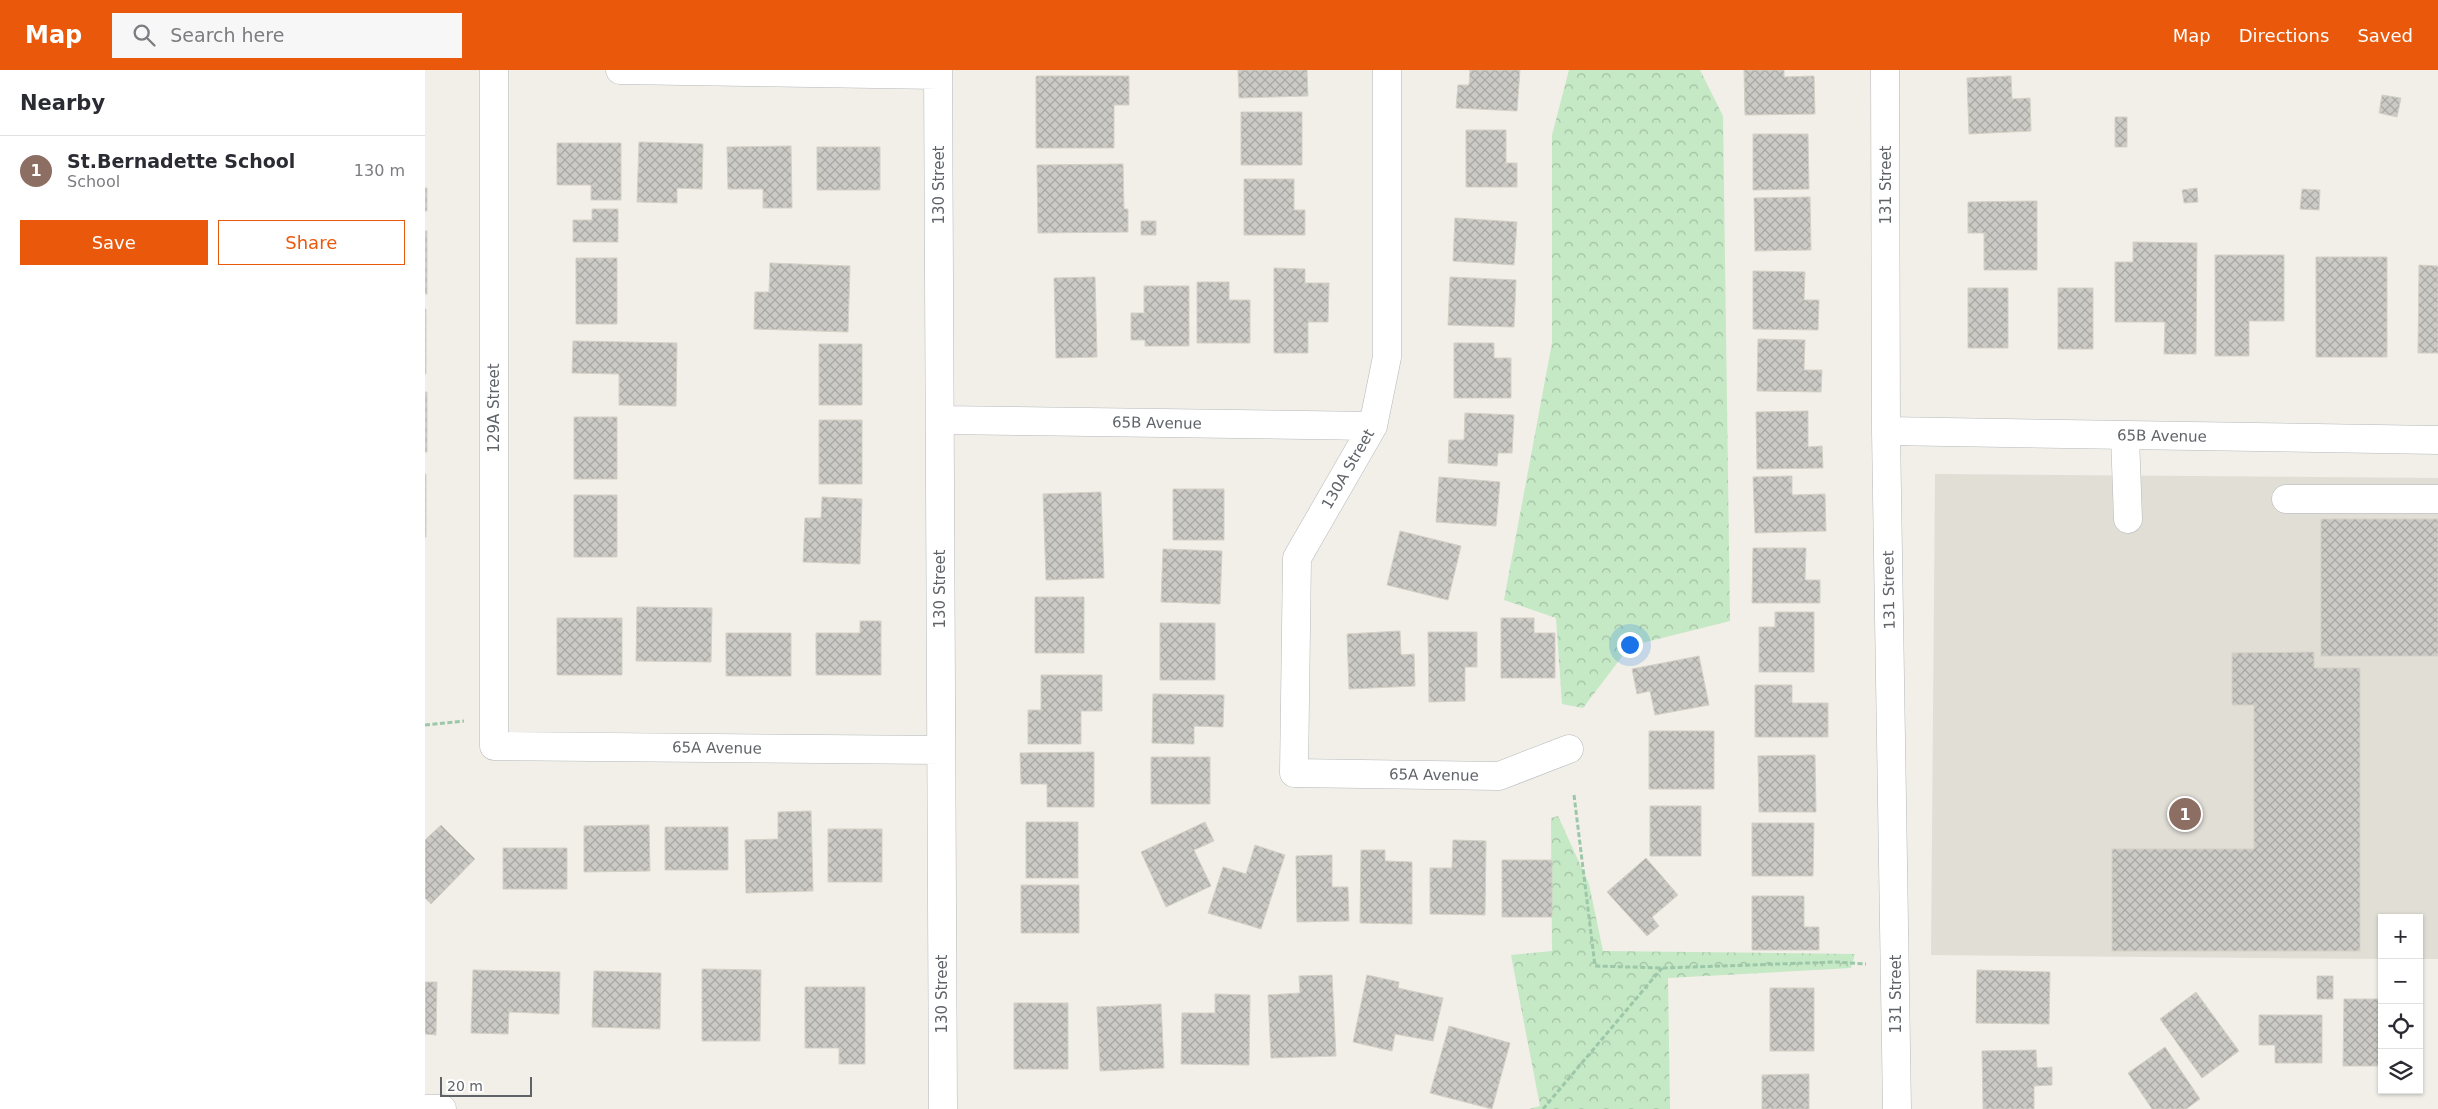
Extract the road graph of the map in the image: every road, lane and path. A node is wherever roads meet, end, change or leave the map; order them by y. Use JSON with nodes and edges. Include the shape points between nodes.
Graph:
{"nodes":[{"id":1,"x":494,"y":70,"type":"edge"},
{"id":2,"x":620,"y":70,"type":"edge"},
{"id":3,"x":1387,"y":70,"type":"edge"},
{"id":4,"x":1885,"y":70,"type":"edge"},
{"id":5,"x":938,"y":72,"type":"edge"},
{"id":6,"x":940,"y":420,"type":"junction"},
{"id":7,"x":1373,"y":426,"type":"junction"},
{"id":8,"x":1886,"y":431,"type":"junction"},
{"id":9,"x":2125,"y":436,"type":"junction"},
{"id":10,"x":2438,"y":440,"type":"edge"},
{"id":11,"x":2286,"y":499,"type":"dead end"},
{"id":12,"x":2438,"y":499,"type":"edge"},
{"id":13,"x":2128,"y":519,"type":"dead end"},
{"id":14,"x":494,"y":717,"type":"junction"},
{"id":15,"x":425,"y":725,"type":"edge"},
{"id":16,"x":493,"y":746,"type":"joint"},
{"id":17,"x":1569,"y":749,"type":"dead end"},
{"id":18,"x":940,"y":750,"type":"junction"},
{"id":19,"x":1294,"y":774,"type":"joint"},
{"id":20,"x":1574,"y":795,"type":"dead end"},
{"id":21,"x":1874,"y":964,"type":"dead end"},
{"id":22,"x":1663,"y":968,"type":"junction"},
{"id":23,"x":425,"y":1109,"type":"edge"},
{"id":24,"x":442,"y":1109,"type":"edge"},
{"id":25,"x":943,"y":1109,"type":"edge"},
{"id":26,"x":1543,"y":1109,"type":"edge"},
{"id":27,"x":1897,"y":1109,"type":"edge"}],
"edges":[{"from":1,"to":14,"type":"street","name":"129A Street"},
{"from":2,"to":5,"type":"street"},
{"from":3,"to":7,"type":"street","name":"130A Street","via":[[1387,357]]},
{"from":4,"to":8,"type":"street","name":"131 Street"},
{"from":5,"to":6,"type":"street","name":"130 Street"},
{"from":6,"to":7,"type":"street","name":"65B Avenue"},
{"from":6,"to":18,"type":"street","name":"130 Street"},
{"from":7,"to":19,"type":"street","name":"130A Street","via":[[1297,558]]},
{"from":8,"to":9,"type":"street","name":"65B Avenue"},
{"from":8,"to":27,"type":"street","name":"131 Street"},
{"from":9,"to":10,"type":"street","name":"65B Avenue"},
{"from":9,"to":13,"type":"street"},
{"from":11,"to":12,"type":"street"},
{"from":14,"to":15,"type":"path"},
{"from":14,"to":16,"type":"street","name":"129A Street"},
{"from":16,"to":18,"type":"street","name":"65A Avenue"},
{"from":17,"to":19,"type":"street","name":"65A Avenue","via":[[1499,776]]},
{"from":18,"to":25,"type":"street","name":"130 Street"},
{"from":20,"to":22,"type":"path","via":[[1595,966]]},
{"from":21,"to":22,"type":"path","via":[[1836,962]]},
{"from":22,"to":26,"type":"path"},
{"from":23,"to":24,"type":"street"}]}
